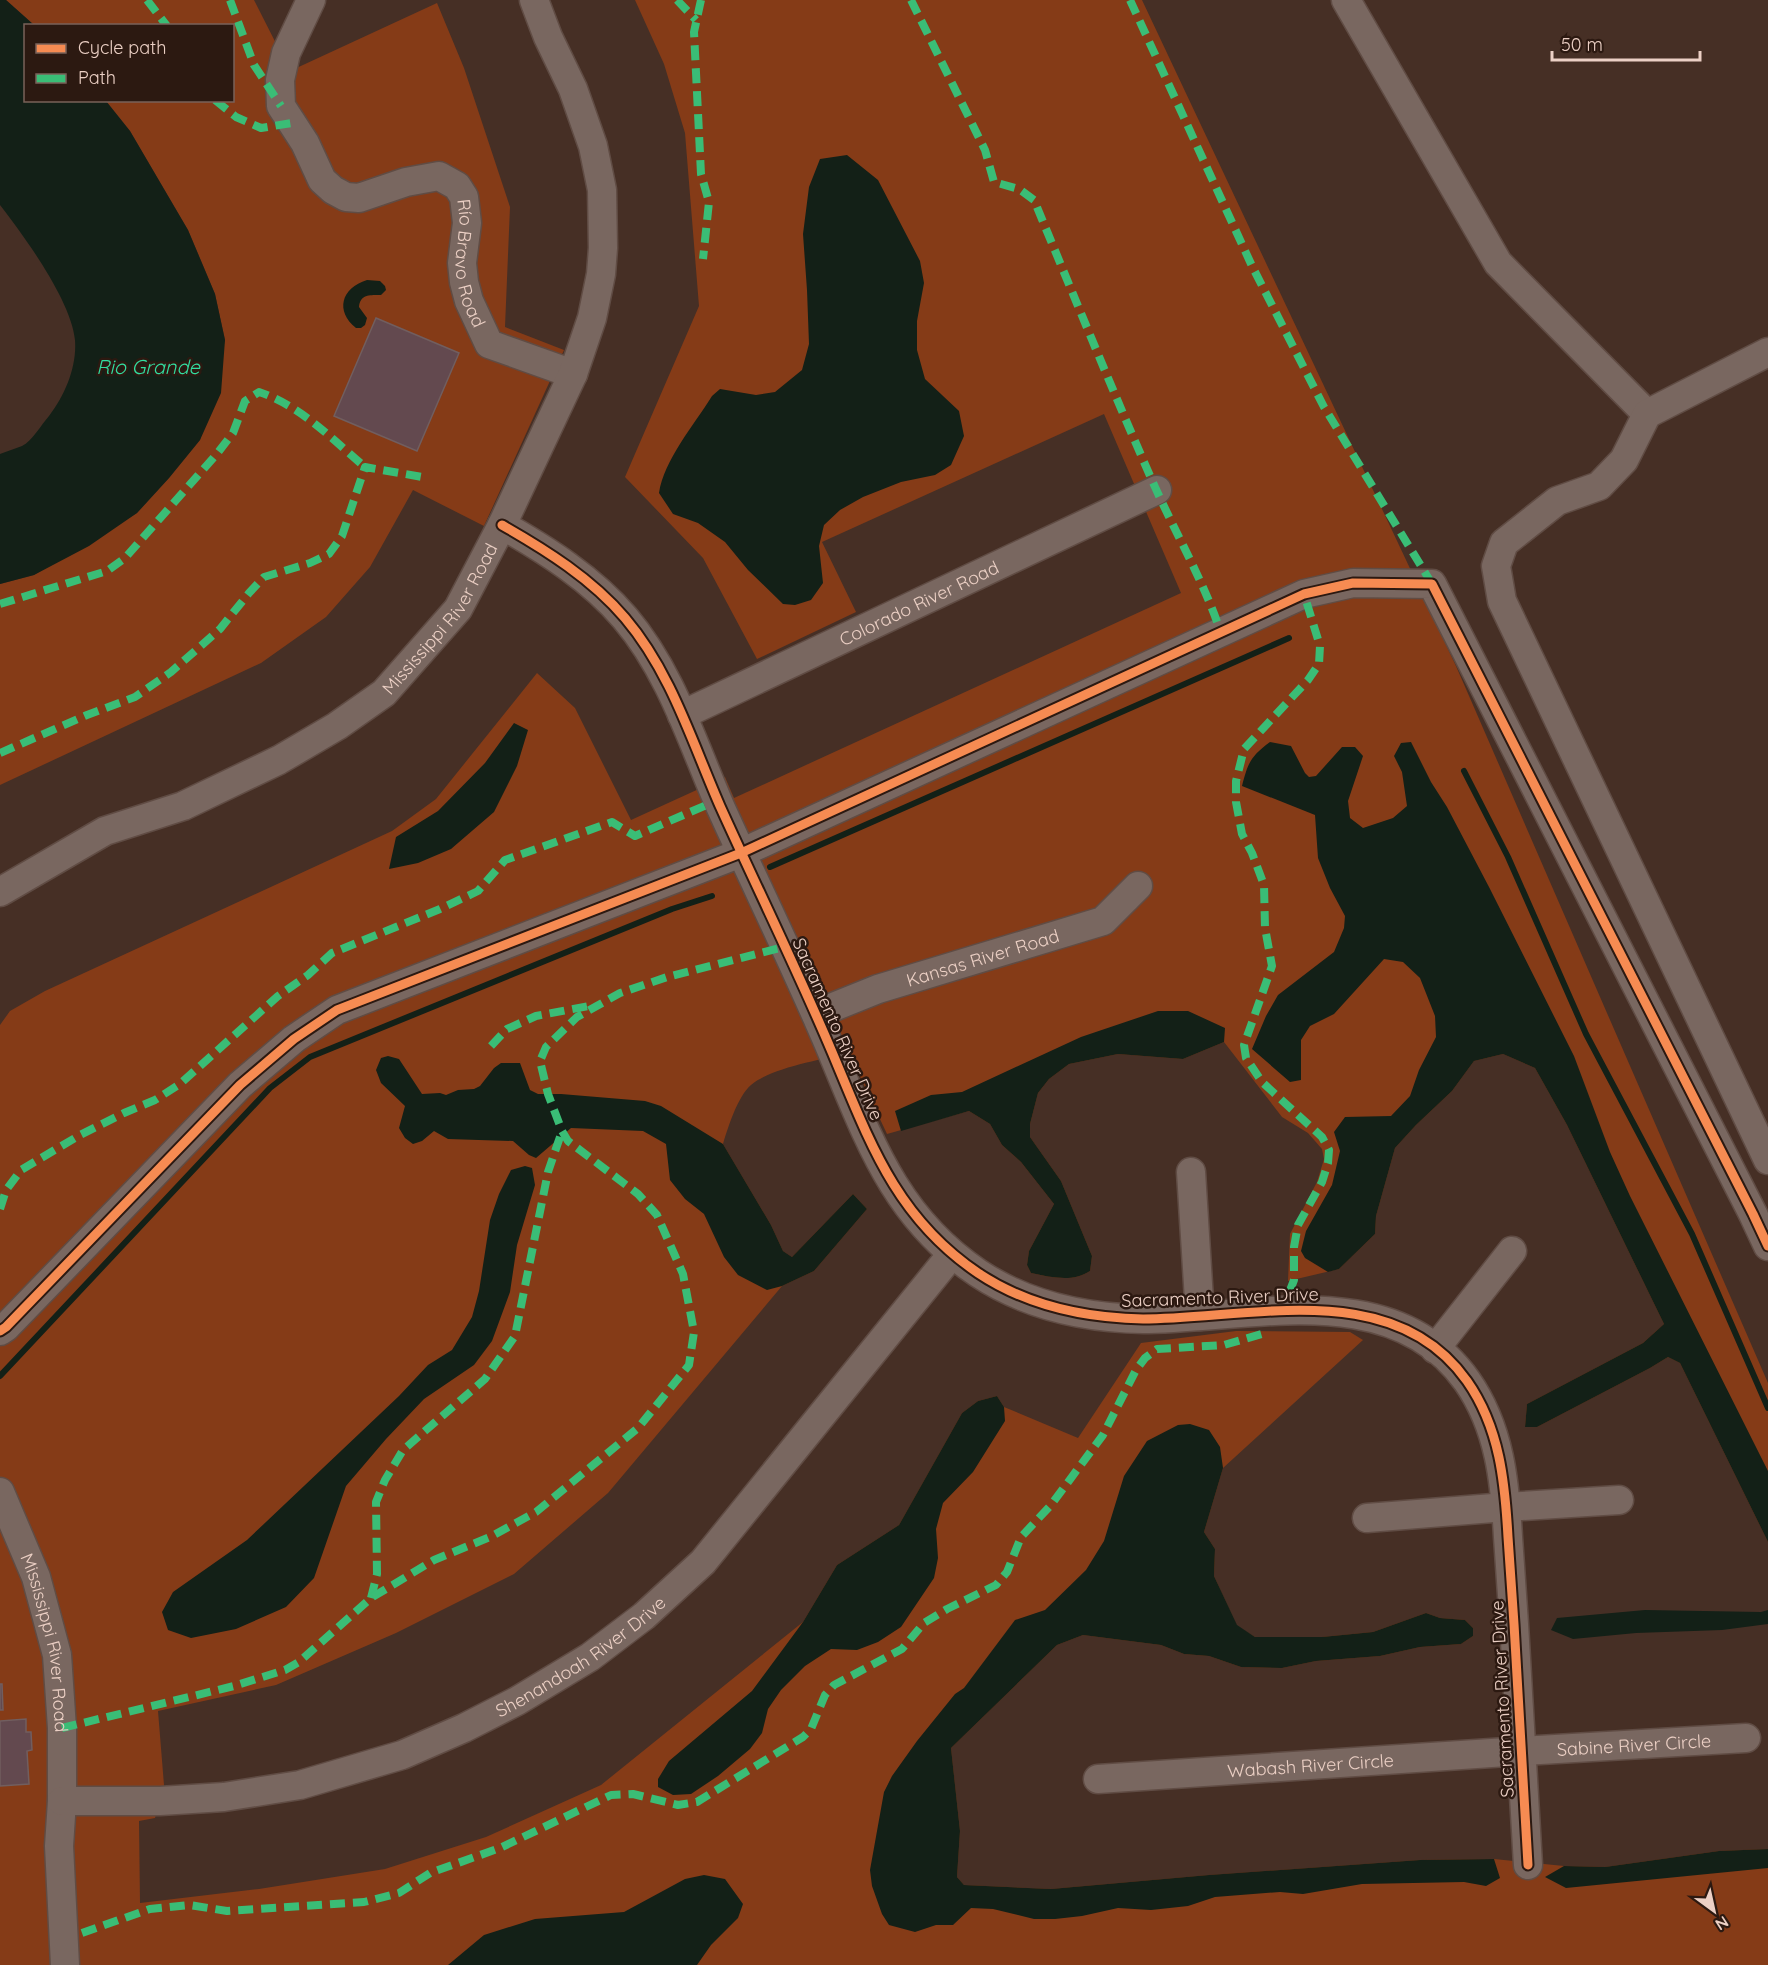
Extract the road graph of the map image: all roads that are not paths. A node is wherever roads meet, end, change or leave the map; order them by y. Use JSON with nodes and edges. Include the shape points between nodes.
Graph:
{"nodes":[{"id":1,"x":311,"y":0,"type":"edge"},
{"id":2,"x":534,"y":0,"type":"edge"},
{"id":3,"x":1346,"y":0,"type":"edge"},
{"id":4,"x":1768,"y":352,"type":"edge"},
{"id":5,"x":573,"y":375,"type":"junction"},
{"id":6,"x":1647,"y":414,"type":"junction"},
{"id":7,"x":1157,"y":490,"type":"dead end"},
{"id":8,"x":502,"y":525,"type":"junction"},
{"id":9,"x":682,"y":715,"type":"junction"},
{"id":10,"x":741,"y":853,"type":"junction"},
{"id":11,"x":1138,"y":886,"type":"dead end"},
{"id":12,"x":0,"y":892,"type":"edge"},
{"id":13,"x":816,"y":1014,"type":"junction"},
{"id":14,"x":1768,"y":1160,"type":"edge"},
{"id":15,"x":1191,"y":1172,"type":"dead end"},
{"id":16,"x":1768,"y":1246,"type":"edge"},
{"id":17,"x":1512,"y":1251,"type":"dead end"},
{"id":18,"x":952,"y":1254,"type":"junction"},
{"id":19,"x":1200,"y":1316,"type":"junction"},
{"id":20,"x":0,"y":1331,"type":"edge"},
{"id":21,"x":1435,"y":1349,"type":"junction"},
{"id":22,"x":0,"y":1492,"type":"edge"},
{"id":23,"x":1619,"y":1500,"type":"dead end"},
{"id":24,"x":1506,"y":1507,"type":"junction"},
{"id":25,"x":1367,"y":1518,"type":"dead end"},
{"id":26,"x":1746,"y":1738,"type":"dead end"},
{"id":27,"x":1522,"y":1751,"type":"junction"},
{"id":28,"x":1098,"y":1779,"type":"dead end"},
{"id":29,"x":62,"y":1801,"type":"junction"},
{"id":30,"x":1528,"y":1865,"type":"dead end"},
{"id":31,"x":65,"y":1965,"type":"edge"},
{"id":32,"x":84,"y":1965,"type":"edge"}],
"edges":[{"from":1,"to":5,"type":"street","name":"Río Bravo Road","via":[[286,53],[280,106],[305,143],[322,180],[333,190],[359,198],[439,176],[457,186],[464,197],[466,223],[464,282],[489,344]]},
{"from":2,"to":5,"type":"street","name":"Mississippi River Road","via":[[573,89],[593,146],[602,190],[601,274],[592,318]]},
{"from":3,"to":6,"type":"street","via":[[1498,263]]},
{"from":4,"to":6,"type":"street"},
{"from":5,"to":8,"type":"street","name":"Mississippi River Road"},
{"from":6,"to":14,"type":"street","via":[[1624,460],[1599,486],[1557,501],[1504,543],[1496,566],[1502,601]]},
{"from":7,"to":9,"type":"street","name":"Colorado River Road"},
{"from":8,"to":9,"type":"street","name":"Sacramento River Drive","via":[[608,599],[639,635]]},
{"from":8,"to":12,"type":"street","name":"Mississippi River Road","via":[[458,609],[384,693],[279,760],[183,806],[105,831]]},
{"from":9,"to":10,"type":"street","name":"Sacramento River Drive"},
{"from":10,"to":13,"type":"street","name":"Sacramento River Drive"},
{"from":10,"to":16,"type":"street","via":[[1304,594],[1353,583],[1432,584]]},
{"from":10,"to":20,"type":"street","via":[[337,1010],[294,1039],[240,1085]]},
{"from":11,"to":13,"type":"street","name":"Kansas River Road","via":[[1103,921],[878,989]]},
{"from":13,"to":18,"type":"street","name":"Sacramento River Drive","via":[[875,1155],[905,1204]]},
{"from":15,"to":19,"type":"street"},
{"from":17,"to":21,"type":"street"},
{"from":18,"to":19,"type":"street","name":"Sacramento River Drive","via":[[1017,1295],[1060,1309],[1140,1319]]},
{"from":18,"to":29,"type":"street","name":"Shenandoah River Drive","via":[[703,1562],[644,1616],[590,1657],[464,1728],[402,1755],[300,1785],[160,1801]]},
{"from":19,"to":21,"type":"street","name":"Sacramento River Drive","via":[[1350,1312],[1391,1323]]},
{"from":21,"to":24,"type":"street","name":"Sacramento River Drive","via":[[1457,1368],[1480,1403],[1495,1440]]},
{"from":22,"to":29,"type":"street","name":"Mississippi River Road","via":[[36,1577],[57,1655]]},
{"from":23,"to":24,"type":"street"},
{"from":24,"to":25,"type":"street"},
{"from":24,"to":27,"type":"street","name":"Sacramento River Drive"},
{"from":26,"to":27,"type":"street","name":"Sabine River Circle"},
{"from":27,"to":28,"type":"street","name":"Wabash River Circle"},
{"from":27,"to":30,"type":"street","name":"Sacramento River Drive"},
{"from":29,"to":31,"type":"street","name":"Mississippi River Road","via":[[58,1846]]},
{"from":29,"to":32,"type":"street","name":"Mississippi River Road","via":[[77,1846]]}]}
